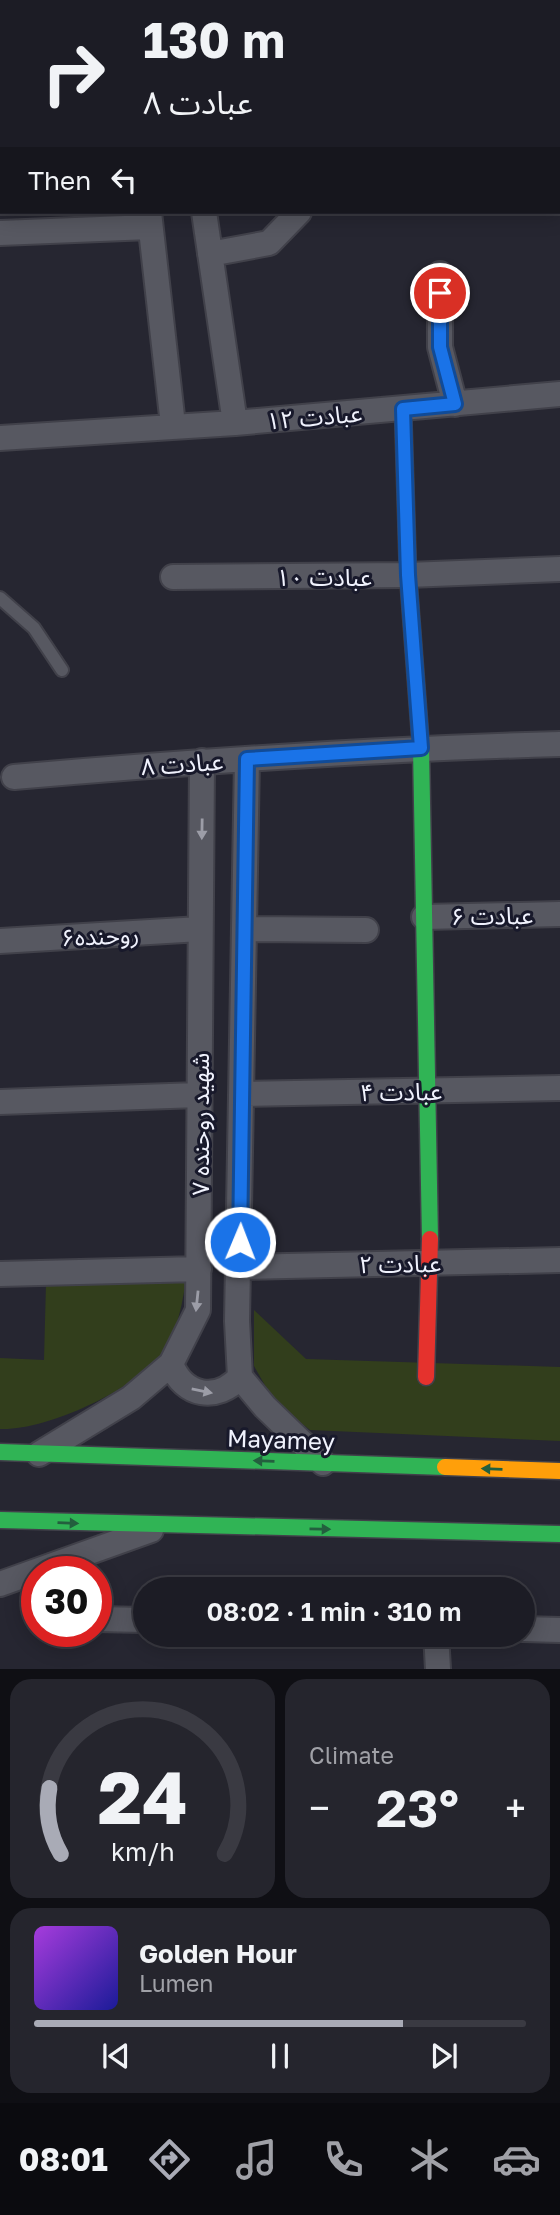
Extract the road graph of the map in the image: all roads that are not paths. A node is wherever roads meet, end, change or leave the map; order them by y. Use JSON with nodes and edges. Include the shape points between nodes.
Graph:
{"nodes":[{"id":1,"x":204,"y":214,"type":"edge"},
{"id":2,"x":297,"y":214,"type":"edge"},
{"id":3,"x":149,"y":219,"type":"edge"},
{"id":4,"x":0,"y":233,"type":"edge"},
{"id":5,"x":210,"y":254,"type":"junction"},
{"id":6,"x":440,"y":274,"type":"dead end"},
{"id":7,"x":560,"y":394,"type":"edge"},
{"id":8,"x":455,"y":404,"type":"junction"},
{"id":9,"x":403,"y":409,"type":"junction"},
{"id":10,"x":235,"y":423,"type":"junction"},
{"id":11,"x":173,"y":425,"type":"junction"},
{"id":12,"x":0,"y":438,"type":"edge"},
{"id":13,"x":560,"y":569,"type":"edge"},
{"id":14,"x":408,"y":575,"type":"junction"},
{"id":15,"x":173,"y":577,"type":"dead end"},
{"id":16,"x":0,"y":598,"type":"edge"},
{"id":17,"x":62,"y":670,"type":"dead end"},
{"id":18,"x":560,"y":744,"type":"edge"},
{"id":19,"x":421,"y":748,"type":"junction"},
{"id":20,"x":247,"y":759,"type":"junction"},
{"id":21,"x":202,"y":761,"type":"junction"},
{"id":22,"x":14,"y":776,"type":"dead end"},
{"id":23,"x":560,"y":914,"type":"edge"},
{"id":24,"x":424,"y":916,"type":"junction"},
{"id":25,"x":200,"y":929,"type":"junction"},
{"id":26,"x":244,"y":929,"type":"junction"},
{"id":27,"x":366,"y":930,"type":"dead end"},
{"id":28,"x":0,"y":941,"type":"edge"},
{"id":29,"x":560,"y":1088,"type":"edge"},
{"id":30,"x":428,"y":1091,"type":"junction"},
{"id":31,"x":242,"y":1094,"type":"junction"},
{"id":32,"x":198,"y":1095,"type":"junction"},
{"id":33,"x":0,"y":1102,"type":"edge"},
{"id":34,"x":560,"y":1260,"type":"edge"},
{"id":35,"x":430,"y":1262,"type":"junction"},
{"id":36,"x":240,"y":1266,"type":"junction"},
{"id":37,"x":199,"y":1269,"type":"junction"},
{"id":38,"x":0,"y":1274,"type":"edge"},
{"id":39,"x":171,"y":1364,"type":"junction"},
{"id":40,"x":240,"y":1377,"type":"junction"},
{"id":41,"x":426,"y":1377,"type":"dead end"},
{"id":42,"x":0,"y":1452,"type":"edge"},
{"id":43,"x":40,"y":1454,"type":"junction"},
{"id":44,"x":323,"y":1463,"type":"junction"},
{"id":45,"x":560,"y":1471,"type":"edge"},
{"id":46,"x":0,"y":1520,"type":"edge"},
{"id":47,"x":160,"y":1526,"type":"junction"},
{"id":48,"x":560,"y":1534,"type":"edge"},
{"id":49,"x":0,"y":1584,"type":"edge"},
{"id":50,"x":112,"y":1619,"type":"edge"},
{"id":51,"x":133,"y":1620,"type":"edge"},
{"id":52,"x":535,"y":1629,"type":"edge"},
{"id":53,"x":560,"y":1630,"type":"edge"},
{"id":54,"x":437,"y":1647,"type":"edge"},
{"id":55,"x":438,"y":1669,"type":"edge"}],
"edges":[{"from":1,"to":5,"type":"street"},
{"from":2,"to":5,"type":"street","via":[[269,243]]},
{"from":3,"to":4,"type":"street"},
{"from":3,"to":11,"type":"street"},
{"from":5,"to":10,"type":"street"},
{"from":6,"to":8,"type":"street","via":[[440,347]]},
{"from":7,"to":8,"type":"street","name":"عبادت ۱۲"},
{"from":8,"to":9,"type":"street","name":"عبادت ۱۲"},
{"from":9,"to":10,"type":"street","name":"عبادت ۱۲"},
{"from":9,"to":14,"type":"main road"},
{"from":10,"to":11,"type":"street","name":"عبادت ۱۲"},
{"from":11,"to":12,"type":"street","name":"عبادت ۱۲"},
{"from":13,"to":14,"type":"street","name":"عبادت ۱۰"},
{"from":14,"to":15,"type":"street","name":"عبادت ۱۰"},
{"from":14,"to":19,"type":"main road"},
{"from":16,"to":17,"type":"lane","via":[[34,628]]},
{"from":18,"to":19,"type":"street","name":"عبادت ۸"},
{"from":19,"to":20,"type":"street","name":"عبادت ۸"},
{"from":19,"to":24,"type":"main road"},
{"from":20,"to":21,"type":"street","name":"عبادت ۸"},
{"from":20,"to":26,"type":"street","name":"شهید روحنده ۷"},
{"from":21,"to":22,"type":"street","name":"عبادت ۸"},
{"from":21,"to":25,"type":"street","name":"شهید روحنده ۷","one_way":true},
{"from":23,"to":24,"type":"street","name":"عبادت ۶"},
{"from":24,"to":30,"type":"main road"},
{"from":25,"to":28,"type":"street","name":"روحنده۶"},
{"from":25,"to":32,"type":"street","name":"شهید روحنده ۷"},
{"from":26,"to":27,"type":"street"},
{"from":26,"to":31,"type":"street","name":"شهید روحنده ۷"},
{"from":29,"to":30,"type":"street","name":"عبادت ۴"},
{"from":30,"to":31,"type":"street","name":"عبادت ۴"},
{"from":30,"to":35,"type":"main road"},
{"from":31,"to":36,"type":"street","name":"شهید روحنده ۷"},
{"from":32,"to":33,"type":"street"},
{"from":32,"to":37,"type":"street","name":"شهید روحنده ۷"},
{"from":34,"to":35,"type":"street","name":"عبادت ۲"},
{"from":35,"to":36,"type":"street","name":"عبادت ۲"},
{"from":35,"to":41,"type":"main road"},
{"from":36,"to":40,"type":"street","name":"شهید روحنده ۷"},
{"from":37,"to":38,"type":"street"},
{"from":37,"to":39,"type":"street","name":"شهید روحنده ۷","one_way":true,"via":[[198,1310]]},
{"from":39,"to":40,"type":"street","one_way":true,"via":[[176,1376],[195,1392],[220,1392]]},
{"from":39,"to":43,"type":"street","name":"شهید روحنده ۷","via":[[131,1398]]},
{"from":40,"to":44,"type":"street"},
{"from":42,"to":43,"type":"main road","name":"Mayamey"},
{"from":44,"to":43,"type":"main road","name":"Mayamey","one_way":true},
{"from":45,"to":44,"type":"main road","name":"Mayamey","one_way":true},
{"from":46,"to":47,"type":"main road","one_way":true},
{"from":47,"to":48,"type":"main road","one_way":true},
{"from":47,"to":49,"type":"street"},
{"from":50,"to":51,"type":"street"},
{"from":52,"to":53,"type":"street"},
{"from":54,"to":55,"type":"street"}]}
